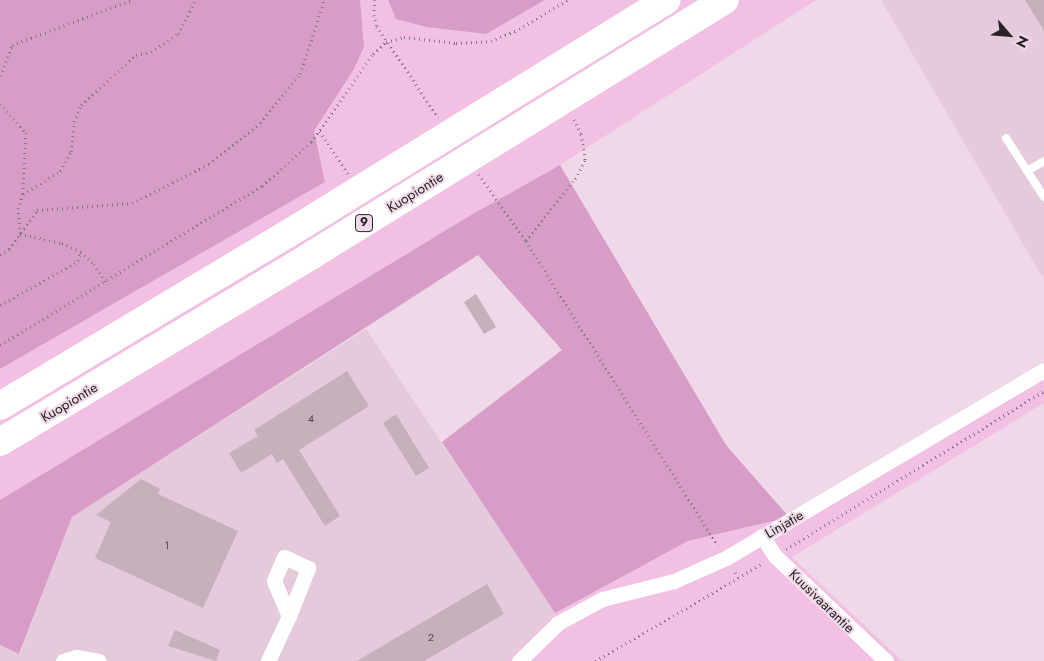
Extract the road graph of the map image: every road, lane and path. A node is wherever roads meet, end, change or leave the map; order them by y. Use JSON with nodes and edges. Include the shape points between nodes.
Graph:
{"nodes":[{"id":1,"x":132,"y":0,"type":"edge"},
{"id":2,"x":194,"y":0,"type":"edge"},
{"id":3,"x":324,"y":0,"type":"edge"},
{"id":4,"x":375,"y":0,"type":"edge"},
{"id":5,"x":567,"y":0,"type":"edge"},
{"id":6,"x":666,"y":0,"type":"edge"},
{"id":7,"x":725,"y":0,"type":"edge"},
{"id":8,"x":386,"y":42,"type":"junction"},
{"id":9,"x":0,"y":76,"type":"edge"},
{"id":10,"x":0,"y":104,"type":"edge"},
{"id":11,"x":571,"y":114,"type":"dead end"},
{"id":12,"x":440,"y":119,"type":"dead end"},
{"id":13,"x":320,"y":132,"type":"junction"},
{"id":14,"x":1006,"y":138,"type":"dead end"},
{"id":15,"x":1044,"y":161,"type":"edge"},
{"id":16,"x":1027,"y":171,"type":"junction"},
{"id":17,"x":477,"y":172,"type":"dead end"},
{"id":18,"x":348,"y":174,"type":"dead end"},
{"id":19,"x":23,"y":194,"type":"junction"},
{"id":20,"x":1044,"y":197,"type":"edge"},
{"id":21,"x":20,"y":234,"type":"junction"},
{"id":22,"x":526,"y":240,"type":"junction"},
{"id":23,"x":80,"y":252,"type":"junction"},
{"id":24,"x":0,"y":255,"type":"edge"},
{"id":25,"x":106,"y":282,"type":"junction"},
{"id":26,"x":0,"y":306,"type":"edge"},
{"id":27,"x":0,"y":345,"type":"edge"},
{"id":28,"x":1044,"y":370,"type":"edge"},
{"id":29,"x":1044,"y":391,"type":"edge"},
{"id":30,"x":0,"y":406,"type":"edge"},
{"id":31,"x":0,"y":442,"type":"edge"},
{"id":32,"x":762,"y":536,"type":"junction"},
{"id":33,"x":775,"y":556,"type":"junction"},
{"id":34,"x":726,"y":558,"type":"junction"},
{"id":35,"x":738,"y":578,"type":"junction"},
{"id":36,"x":289,"y":616,"type":"dead end"},
{"id":37,"x":70,"y":659,"type":"edge"},
{"id":38,"x":99,"y":661,"type":"edge"},
{"id":39,"x":268,"y":661,"type":"edge"},
{"id":40,"x":519,"y":661,"type":"edge"},
{"id":41,"x":594,"y":661,"type":"edge"},
{"id":42,"x":886,"y":661,"type":"edge"}],
"edges":[{"from":1,"to":9,"type":"path","via":[[12,45]]},
{"from":2,"to":19,"type":"path","via":[[178,34],[151,52],[136,55],[81,104],[74,122],[71,152],[60,171]]},
{"from":3,"to":21,"type":"path","via":[[300,74],[260,123],[209,164],[132,203],[37,210]]},
{"from":4,"to":8,"type":"path","via":[[374,15]]},
{"from":5,"to":8,"type":"path","via":[[519,30],[491,41],[456,42],[404,37]]},
{"from":6,"to":30,"type":"highway","number":"9","via":[[299,227]]},
{"from":7,"to":31,"type":"highway","name":"Kuopiontie","number":"9","via":[[312,255]]},
{"from":8,"to":12,"type":"path"},
{"from":8,"to":13,"type":"path","via":[[373,54]]},
{"from":10,"to":19,"type":"path","via":[[26,132]]},
{"from":11,"to":22,"type":"path","via":[[581,134],[584,160],[575,179]]},
{"from":13,"to":18,"type":"path"},
{"from":13,"to":25,"type":"path","via":[[298,157],[262,186]]},
{"from":14,"to":16,"type":"lane"},
{"from":15,"to":16,"type":"lane"},
{"from":16,"to":20,"type":"lane"},
{"from":17,"to":22,"type":"path"},
{"from":19,"to":21,"type":"path","via":[[18,209]]},
{"from":21,"to":23,"type":"path","via":[[62,243]]},
{"from":21,"to":24,"type":"path"},
{"from":22,"to":34,"type":"path"},
{"from":23,"to":25,"type":"path","via":[[94,264]]},
{"from":23,"to":26,"type":"path","via":[[78,261]]},
{"from":25,"to":27,"type":"path"},
{"from":28,"to":32,"type":"street","name":"Linjatie"},
{"from":29,"to":33,"type":"path"},
{"from":32,"to":33,"type":"street","name":"Kuusivaarantie"},
{"from":32,"to":34,"type":"street","name":"Linjatie"},
{"from":33,"to":35,"type":"path"},
{"from":33,"to":42,"type":"street","name":"Kuusivaarantie"},
{"from":34,"to":35,"type":"path"},
{"from":34,"to":40,"type":"street","name":"Linjatie","via":[[674,581],[602,599],[558,623]]},
{"from":35,"to":41,"type":"path"},
{"from":36,"to":39,"type":"street"},
{"from":37,"to":38,"type":"street"}]}
